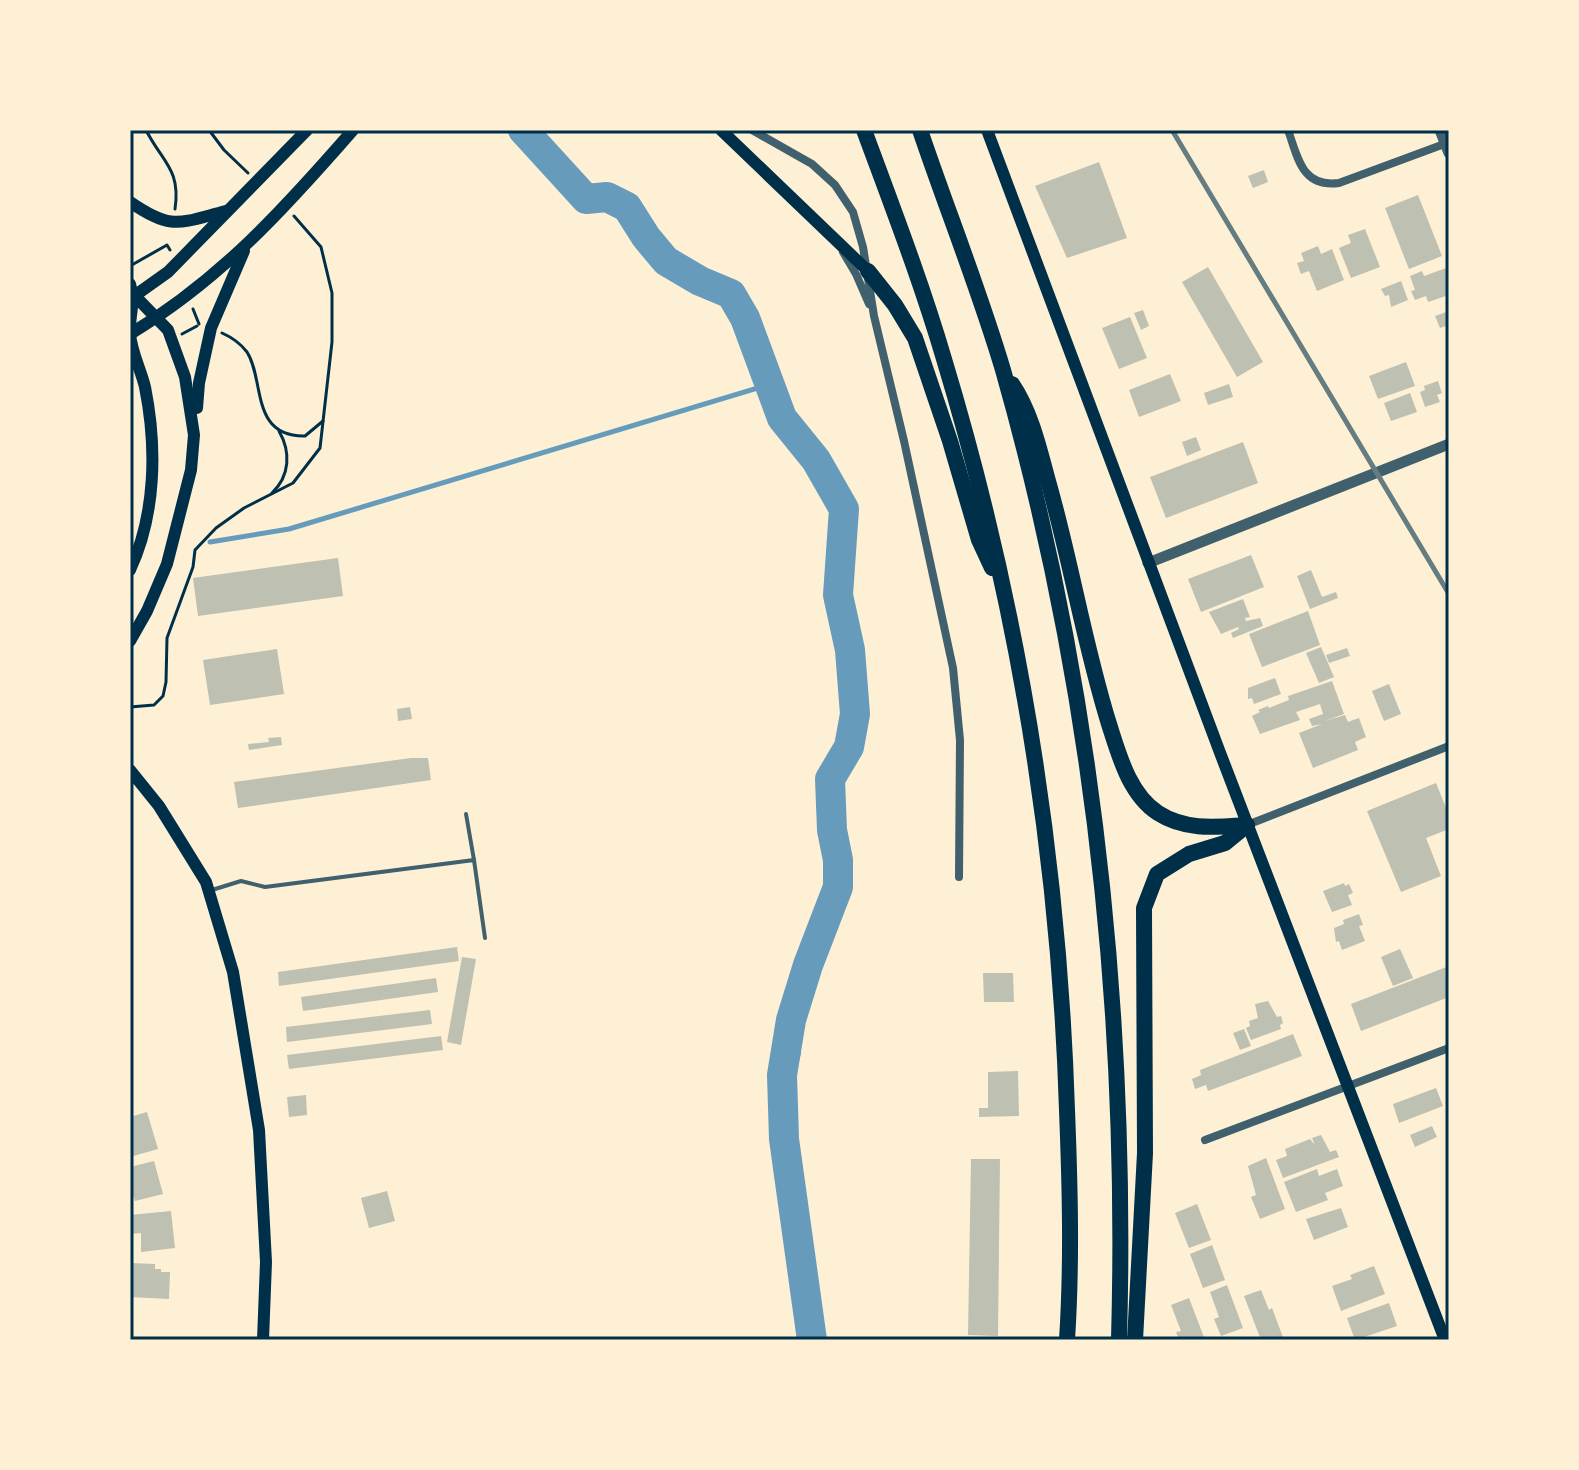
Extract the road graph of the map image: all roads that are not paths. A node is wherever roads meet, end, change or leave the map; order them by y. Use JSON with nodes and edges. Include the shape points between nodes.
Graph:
{"nodes":[{"id":1,"x":307,"y":130,"type":"edge"},
{"id":2,"x":353,"y":130,"type":"edge"},
{"id":3,"x":721,"y":130,"type":"edge"},
{"id":4,"x":752,"y":130,"type":"edge"},
{"id":5,"x":864,"y":130,"type":"edge"},
{"id":6,"x":920,"y":130,"type":"edge"},
{"id":7,"x":987,"y":130,"type":"edge"},
{"id":8,"x":1288,"y":130,"type":"edge"},
{"id":9,"x":1440,"y":130,"type":"edge"},
{"id":10,"x":1448,"y":146,"type":"edge"},
{"id":11,"x":130,"y":202,"type":"edge"},
{"id":12,"x":230,"y":209,"type":"junction"},
{"id":13,"x":823,"y":226,"type":"junction"},
{"id":14,"x":246,"y":245,"type":"junction"},
{"id":15,"x":868,"y":271,"type":"junction"},
{"id":16,"x":131,"y":293,"type":"edge"},
{"id":17,"x":874,"y":316,"type":"junction"},
{"id":18,"x":158,"y":317,"type":"junction"},
{"id":19,"x":130,"y":334,"type":"edge"},
{"id":20,"x":1002,"y":369,"type":"junction"},
{"id":21,"x":194,"y":435,"type":"junction"},
{"id":22,"x":1449,"y":444,"type":"edge"},
{"id":23,"x":1148,"y":563,"type":"junction"},
{"id":24,"x":130,"y":570,"type":"edge"},
{"id":25,"x":1007,"y":598,"type":"junction"},
{"id":26,"x":130,"y":641,"type":"edge"},
{"id":27,"x":1449,"y":746,"type":"edge"},
{"id":28,"x":130,"y":770,"type":"edge"},
{"id":29,"x":466,"y":814,"type":"dead end"},
{"id":30,"x":1247,"y":825,"type":"junction"},
{"id":31,"x":474,"y":860,"type":"junction"},
{"id":32,"x":959,"y":877,"type":"dead end"},
{"id":33,"x":209,"y":891,"type":"junction"},
{"id":34,"x":485,"y":938,"type":"dead end"},
{"id":35,"x":1449,"y":1048,"type":"edge"},
{"id":36,"x":1348,"y":1086,"type":"junction"},
{"id":37,"x":1205,"y":1140,"type":"dead end"},
{"id":38,"x":263,"y":1340,"type":"edge"},
{"id":39,"x":1067,"y":1340,"type":"edge"},
{"id":40,"x":1119,"y":1340,"type":"edge"},
{"id":41,"x":1135,"y":1340,"type":"edge"},
{"id":42,"x":1445,"y":1340,"type":"edge"}],
"edges":[{"from":1,"to":12,"type":"main road"},
{"from":2,"to":14,"type":"main road"},
{"from":3,"to":13,"type":"main road"},
{"from":4,"to":15,"type":"street","via":[[812,164],[835,185],[853,212]]},
{"from":5,"to":25,"type":"highway","via":[[944,358]]},
{"from":6,"to":20,"type":"highway"},
{"from":7,"to":23,"type":"main road"},
{"from":8,"to":10,"type":"street","via":[[1307,175],[1326,185]]},
{"from":9,"to":10,"type":"street"},
{"from":11,"to":12,"type":"main road","via":[[154,219],[177,224]]},
{"from":12,"to":16,"type":"main road","via":[[168,272]]},
{"from":13,"to":15,"type":"main road"},
{"from":13,"to":17,"type":"street","via":[[856,274]]},
{"from":14,"to":18,"type":"main road"},
{"from":14,"to":21,"type":"main road","via":[[205,326]]},
{"from":15,"to":17,"type":"street"},
{"from":15,"to":25,"type":"highway","via":[[915,338],[979,540]]},
{"from":16,"to":18,"type":"main road"},
{"from":16,"to":19,"type":"main road"},
{"from":17,"to":32,"type":"street","via":[[953,668],[960,740]]},
{"from":18,"to":19,"type":"main road"},
{"from":18,"to":21,"type":"main road","via":[[185,377]]},
{"from":19,"to":24,"type":"main road","via":[[153,432],[147,519]]},
{"from":20,"to":30,"type":"highway","via":[[1036,438],[1101,697],[1131,782],[1158,813],[1176,821],[1202,827]]},
{"from":20,"to":40,"type":"highway","via":[[1059,603],[1099,843],[1120,1124]]},
{"from":21,"to":26,"type":"main road","via":[[191,470],[167,564]]},
{"from":22,"to":23,"type":"street"},
{"from":23,"to":30,"type":"main road"},
{"from":25,"to":39,"type":"highway","via":[[1041,792],[1064,1006],[1070,1202]]},
{"from":27,"to":30,"type":"street"},
{"from":28,"to":33,"type":"main road","via":[[191,853]]},
{"from":29,"to":31,"type":"lane"},
{"from":30,"to":36,"type":"main road"},
{"from":30,"to":41,"type":"highway","via":[[1225,843],[1189,854],[1157,874],[1144,908],[1145,1153]]},
{"from":31,"to":33,"type":"lane","via":[[265,887],[241,881]]},
{"from":31,"to":34,"type":"lane"},
{"from":33,"to":38,"type":"main road","via":[[233,972],[259,1130],[266,1262]]},
{"from":35,"to":36,"type":"street"},
{"from":36,"to":37,"type":"street"},
{"from":36,"to":42,"type":"main road"}]}
